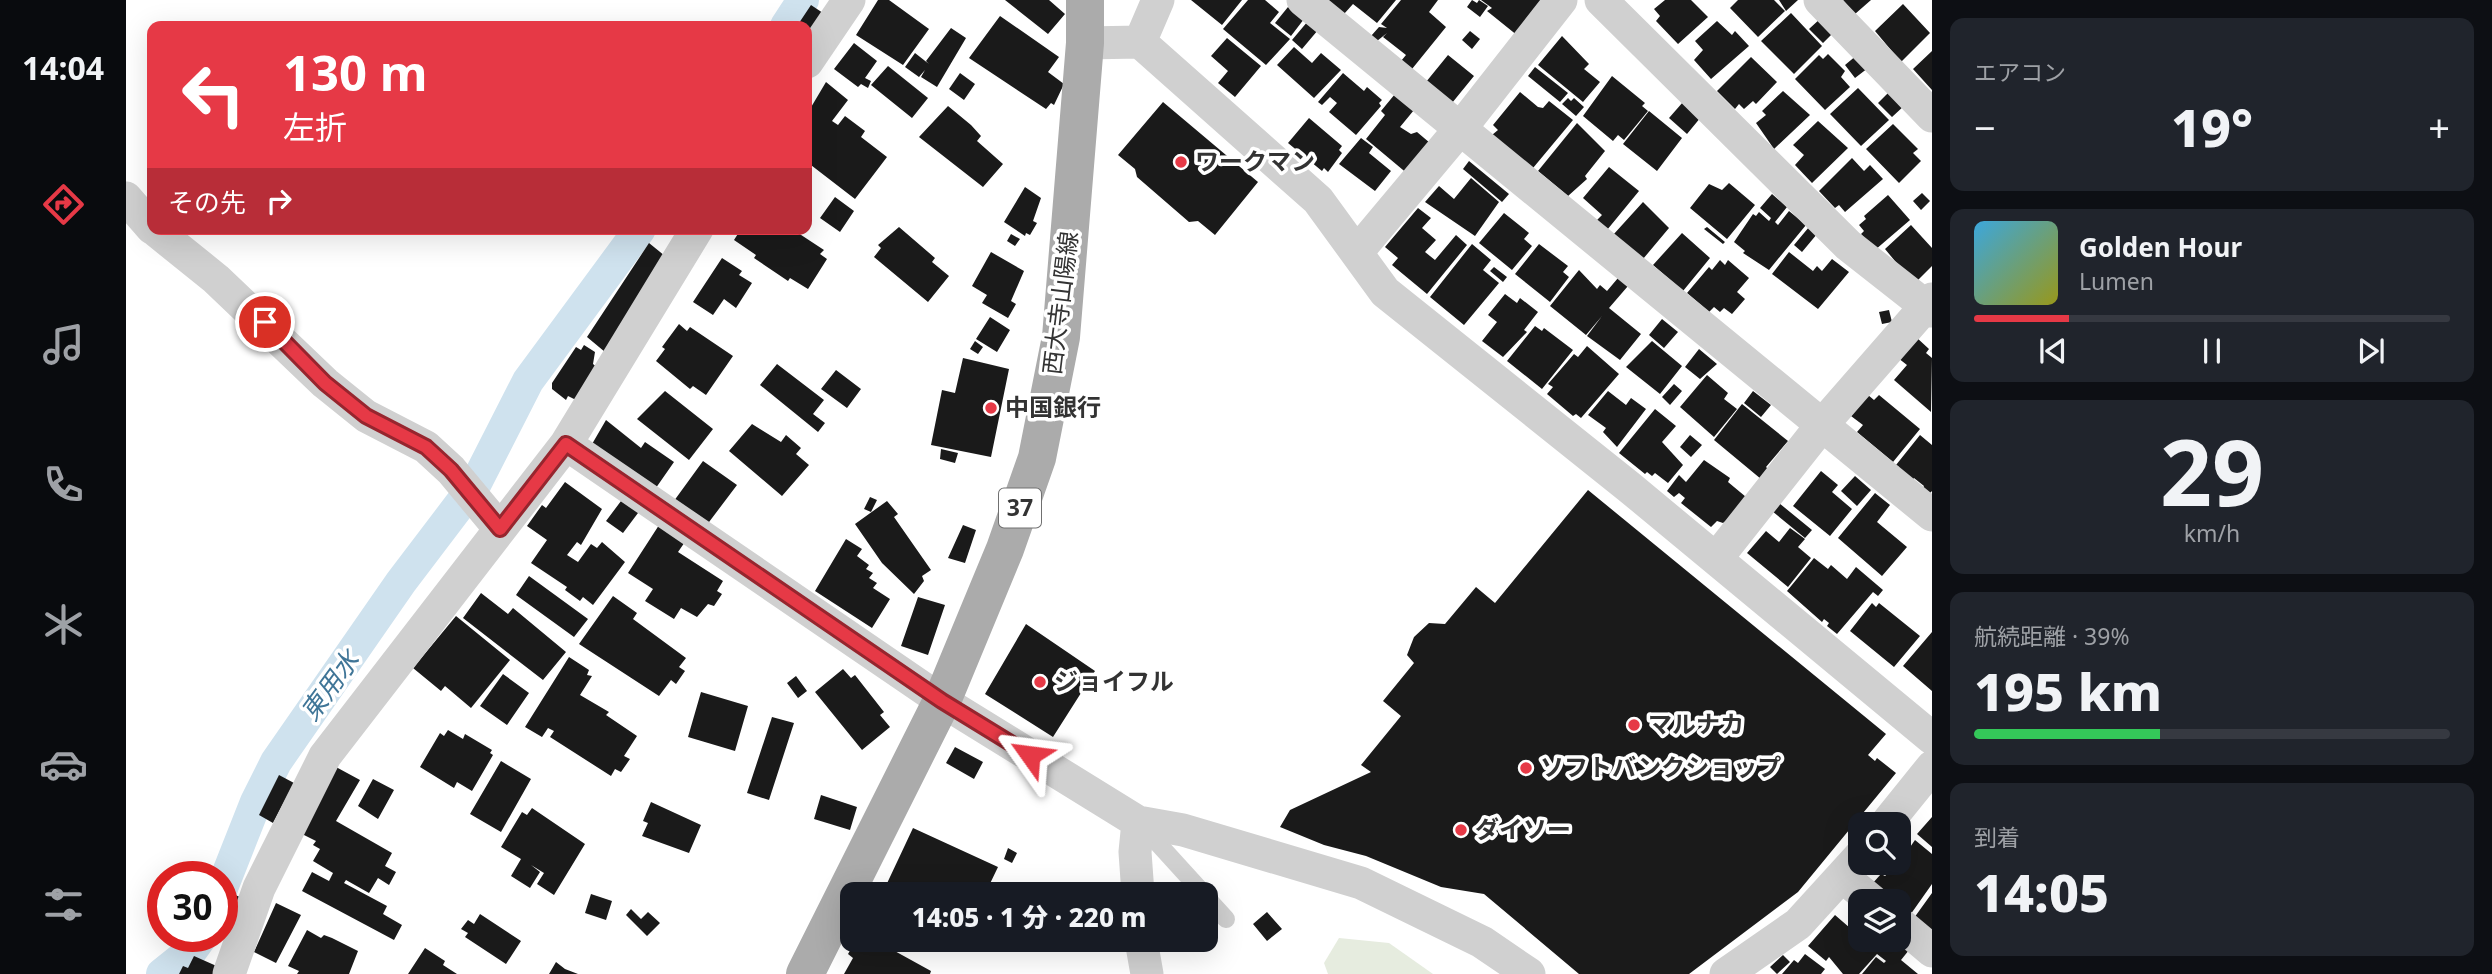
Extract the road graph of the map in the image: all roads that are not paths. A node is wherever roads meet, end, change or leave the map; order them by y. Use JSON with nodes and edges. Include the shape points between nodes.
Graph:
{"nodes":[{"id":1,"x":849,"y":0,"type":"edge"},
{"id":2,"x":1085,"y":0,"type":"edge"},
{"id":3,"x":1158,"y":0,"type":"edge"},
{"id":4,"x":1303,"y":0,"type":"edge"},
{"id":5,"x":1561,"y":0,"type":"edge"},
{"id":6,"x":1820,"y":0,"type":"edge"},
{"id":7,"x":1620,"y":6,"type":"edge"},
{"id":8,"x":1140,"y":42,"type":"junction"},
{"id":9,"x":1085,"y":43,"type":"junction"},
{"id":10,"x":812,"y":55,"type":"edge"},
{"id":11,"x":1932,"y":116,"type":"edge"},
{"id":12,"x":1460,"y":129,"type":"junction"},
{"id":13,"x":126,"y":198,"type":"edge"},
{"id":14,"x":147,"y":222,"type":"edge"},
{"id":15,"x":161,"y":235,"type":"edge"},
{"id":16,"x":693,"y":235,"type":"edge"},
{"id":17,"x":1357,"y":252,"type":"junction"},
{"id":18,"x":1930,"y":306,"type":"edge"},
{"id":19,"x":1822,"y":425,"type":"junction"},
{"id":20,"x":566,"y":444,"type":"junction"},
{"id":21,"x":1932,"y":515,"type":"edge"},
{"id":22,"x":500,"y":529,"type":"junction"},
{"id":23,"x":1716,"y":559,"type":"junction"},
{"id":24,"x":942,"y":701,"type":"junction"},
{"id":25,"x":1932,"y":738,"type":"edge"},
{"id":26,"x":1932,"y":767,"type":"edge"},
{"id":27,"x":1896,"y":812,"type":"edge"},
{"id":28,"x":1139,"y":822,"type":"junction"},
{"id":29,"x":1848,"y":870,"type":"edge"},
{"id":30,"x":1137,"y":882,"type":"edge"},
{"id":31,"x":1193,"y":882,"type":"edge"},
{"id":32,"x":1218,"y":910,"type":"edge"},
{"id":33,"x":1226,"y":919,"type":"dead end"},
{"id":34,"x":1911,"y":933,"type":"edge"},
{"id":35,"x":1932,"y":951,"type":"edge"},
{"id":36,"x":1143,"y":952,"type":"edge"},
{"id":37,"x":1736,"y":971,"type":"edge"},
{"id":38,"x":229,"y":974,"type":"edge"},
{"id":39,"x":805,"y":974,"type":"edge"},
{"id":40,"x":1147,"y":974,"type":"edge"},
{"id":41,"x":1529,"y":974,"type":"edge"}],
"edges":[{"from":1,"to":10,"type":"street"},
{"from":2,"to":9,"type":"main road","name":"西大寺山陽線","number":"37"},
{"from":3,"to":8,"type":"street"},
{"from":4,"to":12,"type":"street"},
{"from":5,"to":12,"type":"street"},
{"from":6,"to":11,"type":"street"},
{"from":7,"to":18,"type":"street","via":[[1848,245]]},
{"from":8,"to":9,"type":"street"},
{"from":8,"to":17,"type":"street","via":[[1318,200]]},
{"from":9,"to":24,"type":"main road","name":"西大寺山陽線","number":"37","via":[[1061,337],[1037,458],[1005,550]]},
{"from":12,"to":17,"type":"street"},
{"from":12,"to":19,"type":"street"},
{"from":13,"to":14,"type":"street"},
{"from":15,"to":22,"type":"street","via":[[216,279],[366,416],[426,447]]},
{"from":16,"to":20,"type":"street"},
{"from":17,"to":23,"type":"street","via":[[1385,292]]},
{"from":18,"to":19,"type":"street"},
{"from":19,"to":21,"type":"street"},
{"from":19,"to":23,"type":"street"},
{"from":20,"to":22,"type":"street"},
{"from":20,"to":24,"type":"street"},
{"from":22,"to":38,"type":"street","via":[[325,757],[259,887]]},
{"from":23,"to":25,"type":"street"},
{"from":24,"to":28,"type":"street"},
{"from":24,"to":39,"type":"main road","name":"西大寺山陽線","number":"37"},
{"from":26,"to":27,"type":"street"},
{"from":28,"to":30,"type":"street"},
{"from":28,"to":31,"type":"lane"},
{"from":28,"to":41,"type":"street","via":[[1184,830],[1361,883],[1482,942]]},
{"from":29,"to":37,"type":"street","via":[[1798,924]]},
{"from":32,"to":33,"type":"lane"},
{"from":34,"to":35,"type":"street"},
{"from":36,"to":40,"type":"street"}]}
